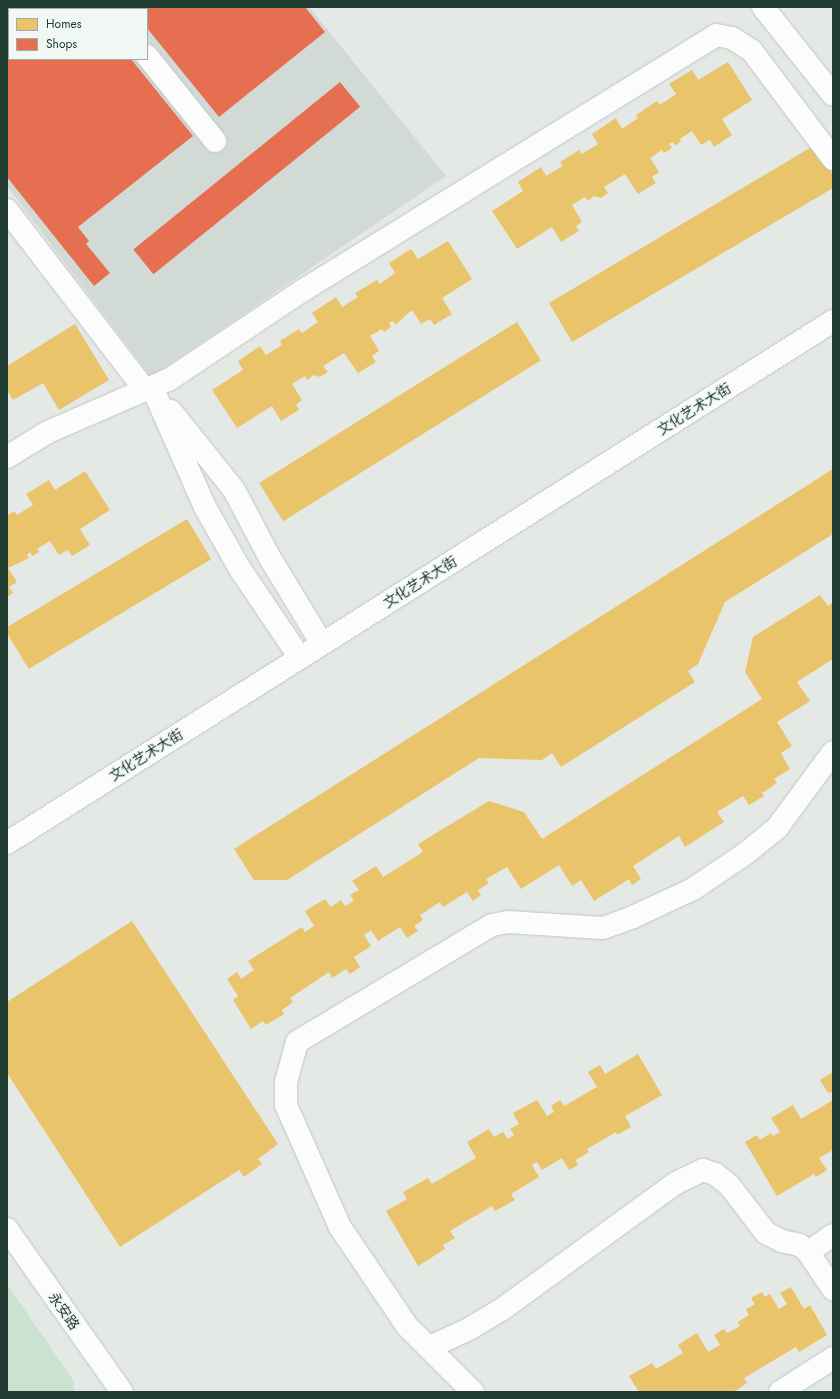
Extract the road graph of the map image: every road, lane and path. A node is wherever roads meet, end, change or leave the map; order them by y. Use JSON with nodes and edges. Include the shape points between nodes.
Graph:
{"nodes":[{"id":1,"x":763,"y":7,"type":"edge"},
{"id":2,"x":148,"y":57,"type":"edge"},
{"id":3,"x":833,"y":95,"type":"edge"},
{"id":4,"x":215,"y":141,"type":"dead end"},
{"id":5,"x":833,"y":159,"type":"edge"},
{"id":6,"x":7,"y":210,"type":"edge"},
{"id":7,"x":833,"y":321,"type":"edge"},
{"id":8,"x":148,"y":388,"type":"junction"},
{"id":9,"x":7,"y":457,"type":"edge"},
{"id":10,"x":322,"y":644,"type":"junction"},
{"id":11,"x":300,"y":658,"type":"junction"},
{"id":12,"x":833,"y":752,"type":"edge"},
{"id":13,"x":7,"y":843,"type":"edge"},
{"id":14,"x":7,"y":1229,"type":"edge"},
{"id":15,"x":833,"y":1235,"type":"edge"},
{"id":16,"x":808,"y":1252,"type":"junction"},
{"id":17,"x":833,"y":1289,"type":"edge"},
{"id":18,"x":430,"y":1347,"type":"junction"},
{"id":19,"x":833,"y":1358,"type":"edge"},
{"id":20,"x":122,"y":1392,"type":"edge"},
{"id":21,"x":473,"y":1392,"type":"edge"},
{"id":22,"x":780,"y":1392,"type":"edge"}],
"edges":[{"from":1,"to":3,"type":"street"},
{"from":2,"to":4,"type":"street"},
{"from":5,"to":8,"type":"street","via":[[752,51],[732,38],[716,35],[302,291],[170,379]]},
{"from":6,"to":8,"type":"street"},
{"from":7,"to":10,"type":"street","name":"文化艺术大街"},
{"from":8,"to":9,"type":"street","via":[[48,432]]},
{"from":8,"to":10,"type":"street","via":[[234,490],[270,558]]},
{"from":8,"to":11,"type":"street","via":[[205,507],[240,569]]},
{"from":10,"to":11,"type":"street","name":"文化艺术大街"},
{"from":11,"to":13,"type":"street","name":"文化艺术大街"},
{"from":12,"to":18,"type":"street","via":[[777,828],[745,854],[693,888],[633,917],[603,928],[508,922],[492,926],[297,1042],[286,1082],[285,1098],[301,1141],[340,1227],[407,1326]]},
{"from":14,"to":20,"type":"street","name":"永安路"},
{"from":15,"to":16,"type":"street"},
{"from":16,"to":17,"type":"street"},
{"from":16,"to":18,"type":"street","via":[[800,1245],[782,1241],[766,1233],[729,1185],[715,1174],[703,1170],[676,1183],[501,1310],[469,1329]]},
{"from":18,"to":21,"type":"street"},
{"from":19,"to":22,"type":"street"}]}
